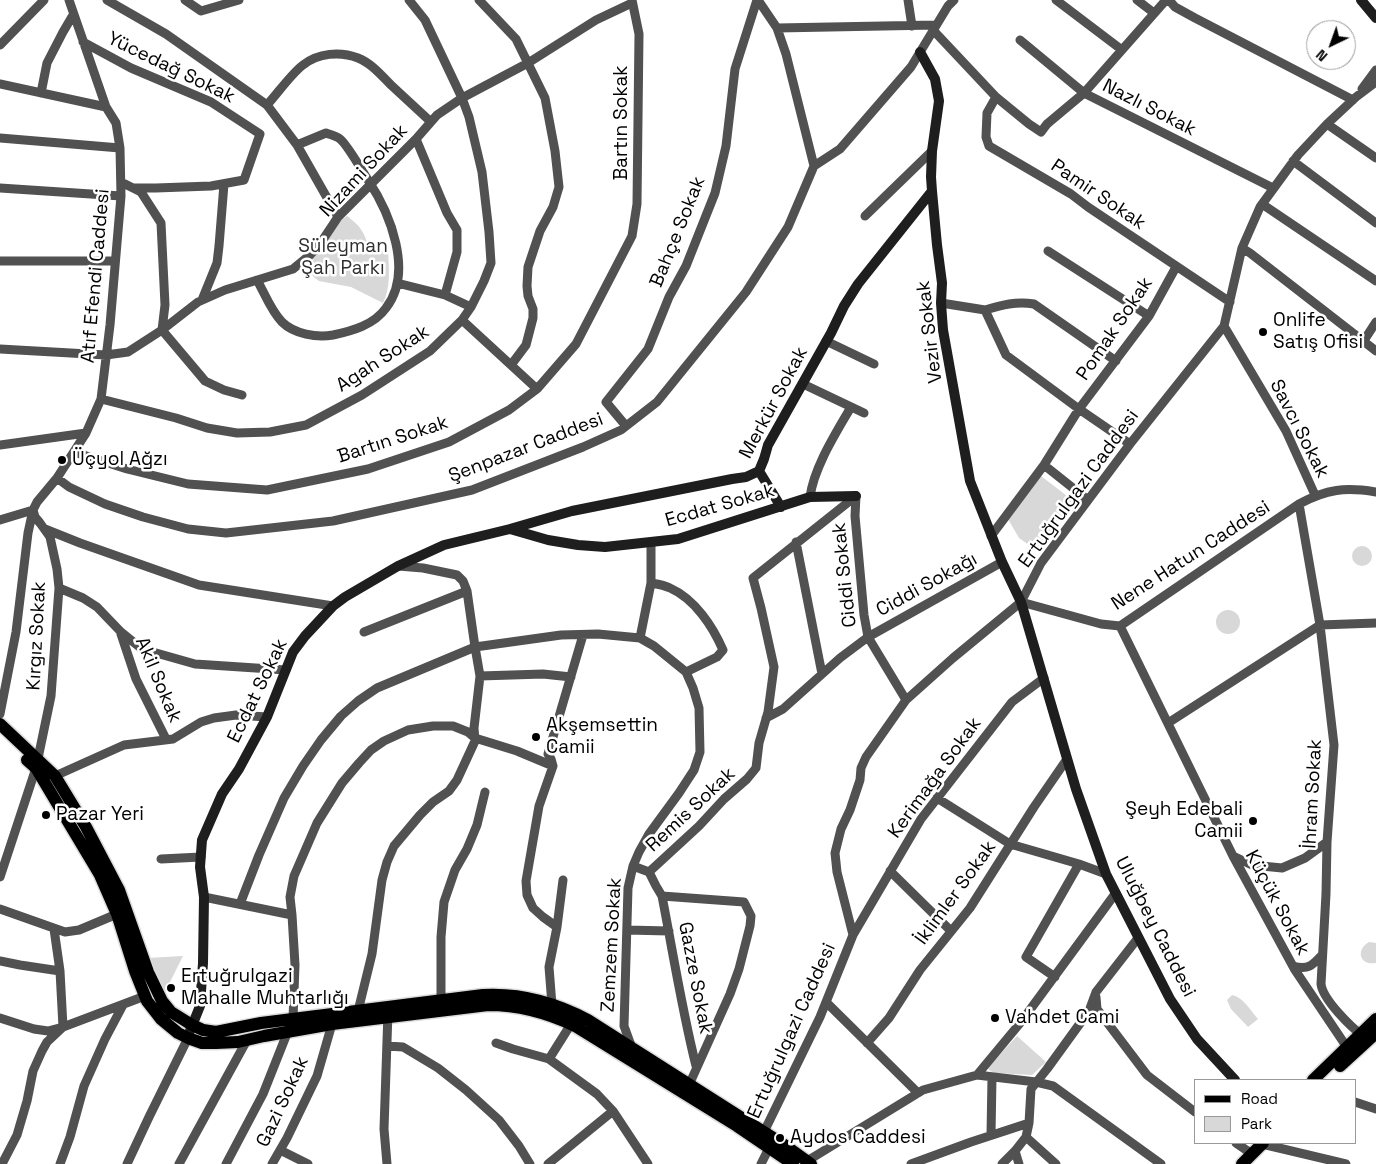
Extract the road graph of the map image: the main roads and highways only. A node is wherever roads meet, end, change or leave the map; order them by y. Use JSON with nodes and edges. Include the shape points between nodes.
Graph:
{"nodes":[{"id":1,"x":0,"y":724,"type":"edge"},
{"id":2,"x":0,"y":734,"type":"edge"},
{"id":3,"x":36,"y":763,"type":"junction"},
{"id":4,"x":388,"y":1013,"type":"junction"},
{"id":5,"x":1376,"y":1019,"type":"edge"},
{"id":6,"x":291,"y":1025,"type":"junction"},
{"id":7,"x":1368,"y":1036,"type":"edge"},
{"id":8,"x":1350,"y":1050,"type":"junction"},
{"id":9,"x":1315,"y":1079,"type":"edge"},
{"id":10,"x":1327,"y":1079,"type":"edge"},
{"id":11,"x":764,"y":1140,"type":"junction"},
{"id":12,"x":1252,"y":1146,"type":"edge"},
{"id":13,"x":809,"y":1162,"type":"edge"},
{"id":14,"x":793,"y":1164,"type":"edge"},
{"id":15,"x":1231,"y":1164,"type":"edge"},
{"id":16,"x":1242,"y":1164,"type":"edge"}],
"edges":[{"from":1,"to":3,"type":"main road"},
{"from":2,"to":3,"type":"main road"},
{"from":3,"to":6,"type":"main road","via":[[55,776],[86,827],[119,890],[148,972],[171,1012],[203,1030],[216,1032],[261,1023]]},
{"from":3,"to":6,"type":"main road","via":[[100,875],[147,1001],[161,1019],[178,1033],[202,1043],[247,1040]]},
{"from":4,"to":6,"type":"main road","via":[[332,1024]]},
{"from":4,"to":6,"type":"main road","via":[[358,1012]]},
{"from":4,"to":11,"type":"main road","via":[[496,1005],[543,1013],[571,1024]]},
{"from":4,"to":11,"type":"main road","via":[[441,1000],[494,995],[552,1005],[584,1018],[632,1048]]},
{"from":5,"to":7,"type":"main road"},
{"from":7,"to":8,"type":"main road"},
{"from":8,"to":9,"type":"main road"},
{"from":8,"to":10,"type":"main road"},
{"from":11,"to":13,"type":"main road"},
{"from":11,"to":14,"type":"main road"},
{"from":12,"to":15,"type":"main road"},
{"from":12,"to":16,"type":"main road"}]}
